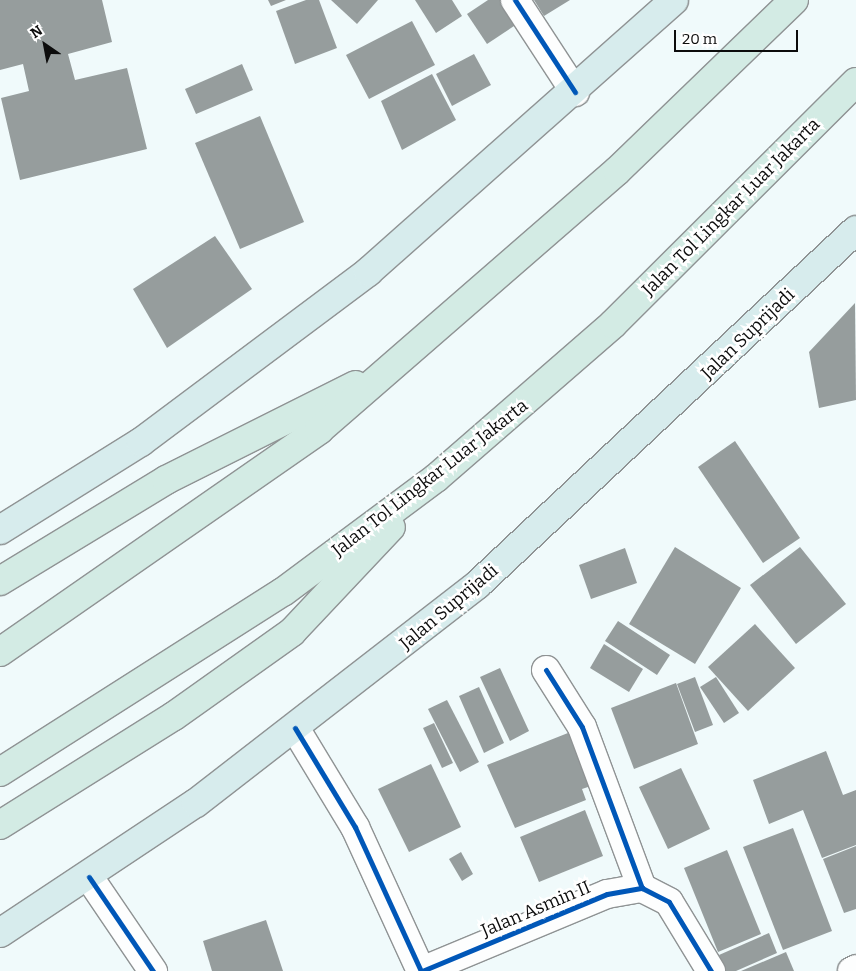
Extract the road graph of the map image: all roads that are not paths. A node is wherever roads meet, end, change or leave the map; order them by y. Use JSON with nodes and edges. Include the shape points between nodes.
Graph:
{"nodes":[{"id":1,"x":515,"y":0,"type":"edge"},
{"id":2,"x":674,"y":0,"type":"edge"},
{"id":3,"x":794,"y":0,"type":"edge"},
{"id":4,"x":856,"y":82,"type":"edge"},
{"id":5,"x":574,"y":92,"type":"junction"},
{"id":6,"x":856,"y":230,"type":"edge"},
{"id":7,"x":396,"y":366,"type":"junction"},
{"id":8,"x":436,"y":478,"type":"junction"},
{"id":9,"x":0,"y":530,"type":"edge"},
{"id":10,"x":0,"y":581,"type":"edge"},
{"id":11,"x":0,"y":652,"type":"edge"},
{"id":12,"x":546,"y":670,"type":"dead end"},
{"id":13,"x":295,"y":728,"type":"junction"},
{"id":14,"x":0,"y":772,"type":"edge"},
{"id":15,"x":0,"y":825,"type":"edge"},
{"id":16,"x":89,"y":877,"type":"junction"},
{"id":17,"x":642,"y":888,"type":"junction"},
{"id":18,"x":0,"y":933,"type":"edge"},
{"id":19,"x":856,"y":969,"type":"edge"},
{"id":20,"x":153,"y":971,"type":"edge"},
{"id":21,"x":421,"y":971,"type":"edge"},
{"id":22,"x":711,"y":971,"type":"edge"},
{"id":23,"x":852,"y":971,"type":"edge"}],
"edges":[{"from":1,"to":5,"type":"street"},
{"from":2,"to":5,"type":"main road"},
{"from":3,"to":7,"type":"highway","via":[[617,171]]},
{"from":4,"to":8,"type":"highway","name":"Jalan Tol Lingkar Luar Jakarta","via":[[613,324]]},
{"from":5,"to":9,"type":"main road","via":[[368,272],[141,442]]},
{"from":6,"to":13,"type":"main road","name":"Jalan Suprijadi","via":[[477,585]]},
{"from":7,"to":10,"type":"highway","via":[[166,480]]},
{"from":7,"to":11,"type":"highway","via":[[233,494]]},
{"from":8,"to":14,"type":"highway","name":"Jalan Tol Lingkar Luar Jakarta","via":[[283,592]]},
{"from":8,"to":15,"type":"highway","via":[[292,632],[174,716]]},
{"from":12,"to":17,"type":"street","via":[[582,727]]},
{"from":13,"to":16,"type":"main road","name":"Jalan Suprijadi"},
{"from":13,"to":21,"type":"street","via":[[355,827]]},
{"from":16,"to":18,"type":"main road","name":"Jalan Suprijadi"},
{"from":16,"to":20,"type":"street"},
{"from":17,"to":21,"type":"street","name":"Jalan Asmin II","via":[[607,894]]},
{"from":17,"to":22,"type":"street","via":[[669,902]]},
{"from":19,"to":23,"type":"street"}]}
